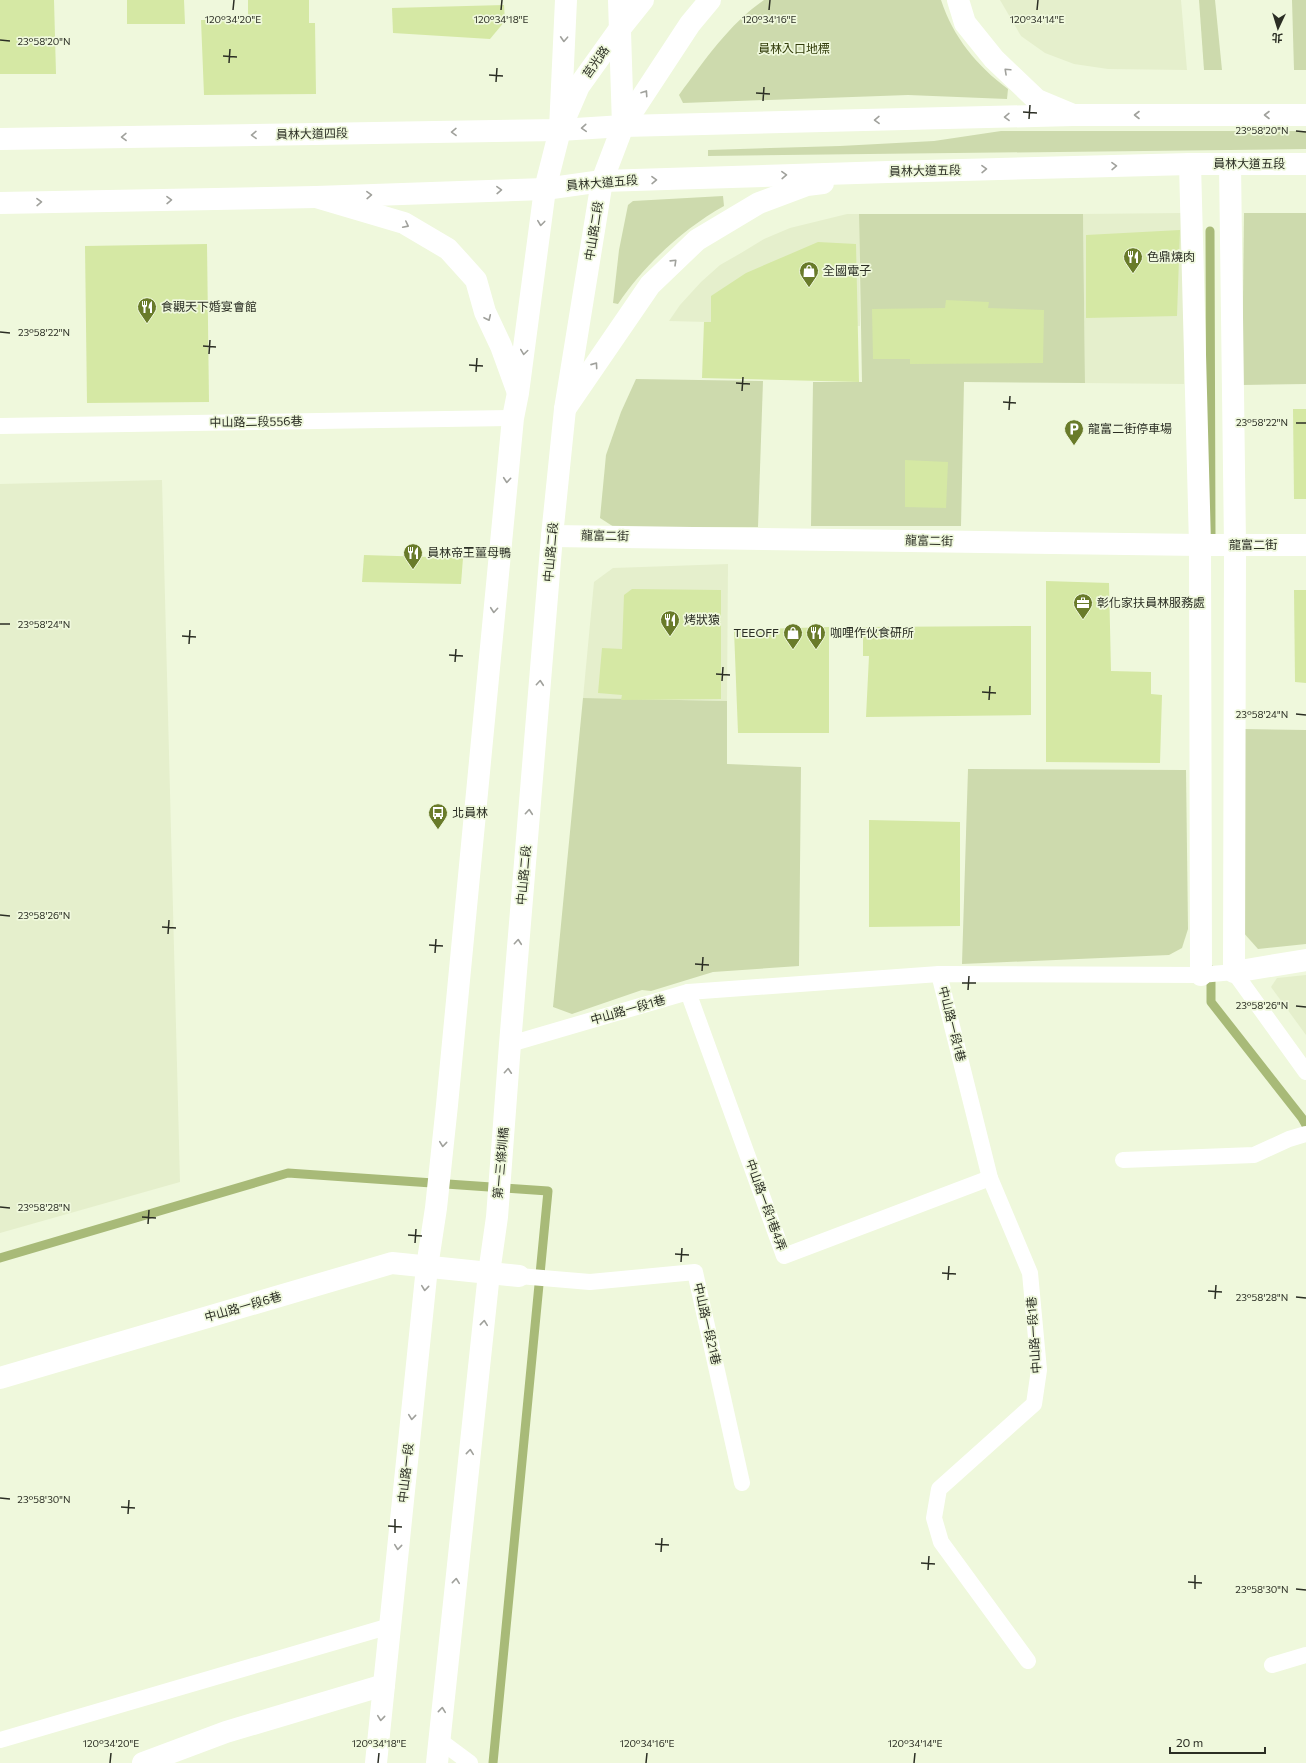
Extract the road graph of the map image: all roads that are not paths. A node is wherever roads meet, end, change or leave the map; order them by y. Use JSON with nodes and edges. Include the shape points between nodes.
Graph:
{"nodes":[{"id":1,"x":566,"y":0,"type":"edge"},
{"id":2,"x":619,"y":0,"type":"edge"},
{"id":3,"x":643,"y":0,"type":"edge"},
{"id":4,"x":710,"y":0,"type":"edge"},
{"id":5,"x":958,"y":0,"type":"edge"},
{"id":6,"x":619,"y":30,"type":"junction"},
{"id":7,"x":1073,"y":115,"type":"junction"},
{"id":8,"x":1306,"y":115,"type":"edge"},
{"id":9,"x":623,"y":126,"type":"junction"},
{"id":10,"x":560,"y":130,"type":"junction"},
{"id":11,"x":0,"y":139,"type":"edge"},
{"id":12,"x":1190,"y":164,"type":"junction"},
{"id":13,"x":1230,"y":164,"type":"junction"},
{"id":14,"x":1306,"y":164,"type":"edge"},
{"id":15,"x":888,"y":172,"type":"junction"},
{"id":16,"x":602,"y":181,"type":"junction"},
{"id":17,"x":545,"y":189,"type":"junction"},
{"id":18,"x":316,"y":197,"type":"junction"},
{"id":19,"x":0,"y":203,"type":"edge"},
{"id":20,"x":518,"y":393,"type":"junction"},
{"id":21,"x":565,"y":409,"type":"junction"},
{"id":22,"x":513,"y":418,"type":"junction"},
{"id":23,"x":0,"y":426,"type":"edge"},
{"id":24,"x":552,"y":536,"type":"junction"},
{"id":25,"x":1200,"y":545,"type":"junction"},
{"id":26,"x":1306,"y":545,"type":"edge"},
{"id":27,"x":1235,"y":546,"type":"junction"},
{"id":28,"x":1306,"y":960,"type":"edge"},
{"id":29,"x":1234,"y":972,"type":"junction"},
{"id":30,"x":939,"y":974,"type":"junction"},
{"id":31,"x":1201,"y":975,"type":"junction"},
{"id":32,"x":688,"y":992,"type":"junction"},
{"id":33,"x":510,"y":1044,"type":"junction"},
{"id":34,"x":1306,"y":1072,"type":"edge"},
{"id":35,"x":505,"y":1110,"type":"joint"},
{"id":36,"x":1306,"y":1134,"type":"edge"},
{"id":37,"x":1123,"y":1160,"type":"dead end"},
{"id":38,"x":990,"y":1178,"type":"junction"},
{"id":39,"x":427,"y":1267,"type":"junction"},
{"id":40,"x":489,"y":1273,"type":"junction"},
{"id":41,"x":519,"y":1276,"type":"joint"},
{"id":42,"x":0,"y":1378,"type":"edge"},
{"id":43,"x":742,"y":1483,"type":"dead end"},
{"id":44,"x":390,"y":1626,"type":"junction"},
{"id":45,"x":1306,"y":1655,"type":"edge"},
{"id":46,"x":1028,"y":1661,"type":"dead end"},
{"id":47,"x":1272,"y":1665,"type":"dead end"},
{"id":48,"x":384,"y":1685,"type":"junction"},
{"id":49,"x":0,"y":1740,"type":"edge"},
{"id":50,"x":439,"y":1740,"type":"junction"},
{"id":51,"x":467,"y":1761,"type":"edge"},
{"id":52,"x":143,"y":1763,"type":"edge"},
{"id":53,"x":376,"y":1763,"type":"edge"},
{"id":54,"x":437,"y":1763,"type":"edge"}],
"edges":[{"from":1,"to":10,"type":"main road","one_way":true},
{"from":2,"to":6,"type":"main road","name":"中山路二段"},
{"from":3,"to":6,"type":"main road","name":"莒光路"},
{"from":9,"to":4,"type":"main road","one_way":true,"via":[[690,24]]},
{"from":7,"to":5,"type":"main road","one_way":true,"via":[[1037,100],[994,59],[965,23]]},
{"from":6,"to":9,"type":"main road","name":"中山路二段"},
{"from":6,"to":10,"type":"main road","name":"莒光路","via":[[580,86]]},
{"from":8,"to":7,"type":"main road","one_way":true},
{"from":7,"to":9,"type":"main road","one_way":true},
{"from":9,"to":10,"type":"main road","name":"員林大道四段","one_way":true},
{"from":9,"to":16,"type":"main road","name":"中山路二段"},
{"from":10,"to":11,"type":"main road","name":"員林大道四段","one_way":true},
{"from":10,"to":17,"type":"main road"},
{"from":12,"to":13,"type":"main road","name":"員林大道五段"},
{"from":15,"to":12,"type":"main road","name":"員林大道五段","one_way":true},
{"from":12,"to":25,"type":"main road"},
{"from":13,"to":14,"type":"main road","name":"員林大道五段"},
{"from":13,"to":27,"type":"main road"},
{"from":16,"to":15,"type":"main road","name":"員林大道五段","one_way":true},
{"from":21,"to":15,"type":"main road","one_way":true,"via":[[650,285],[697,240],[759,203],[807,185]]},
{"from":16,"to":17,"type":"main road","name":"員林大道五段"},
{"from":16,"to":21,"type":"main road","name":"中山路二段"},
{"from":18,"to":17,"type":"main road","one_way":true},
{"from":17,"to":20,"type":"main road","one_way":true},
{"from":19,"to":18,"type":"main road","one_way":true},
{"from":18,"to":20,"type":"main road","one_way":true,"via":[[404,223],[448,249],[476,280],[485,312],[502,346]]},
{"from":20,"to":22,"type":"main road"},
{"from":21,"to":24,"type":"main road","name":"中山路二段"},
{"from":22,"to":23,"type":"lane","name":"中山路二段556巷"},
{"from":22,"to":39,"type":"main road","name":"中山路一段","one_way":true,"via":[[447,1105]]},
{"from":24,"to":25,"type":"main road","name":"龍富二街"},
{"from":33,"to":24,"type":"main road","name":"中山路二段","one_way":true},
{"from":25,"to":27,"type":"main road","name":"龍富二街"},
{"from":25,"to":31,"type":"main road"},
{"from":26,"to":27,"type":"main road","name":"龍富二街"},
{"from":27,"to":29,"type":"main road"},
{"from":28,"to":29,"type":"main road"},
{"from":29,"to":31,"type":"lane","name":"中山路一段1巷"},
{"from":29,"to":34,"type":"lane"},
{"from":30,"to":31,"type":"lane","name":"中山路一段1巷"},
{"from":30,"to":32,"type":"lane","name":"中山路一段1巷"},
{"from":30,"to":38,"type":"lane","name":"中山路一段1巷"},
{"from":32,"to":33,"type":"lane","name":"中山路一段1巷"},
{"from":32,"to":38,"type":"lane","name":"中山路一段1巷4弄","via":[[784,1256]]},
{"from":35,"to":33,"type":"main road","name":"中山路二段","one_way":true},
{"from":35,"to":40,"type":"main road","name":"第一三條圳橋","via":[[497,1217]]},
{"from":36,"to":37,"type":"lane","via":[[1254,1155]]},
{"from":38,"to":46,"type":"lane","name":"中山路一段1巷","via":[[1030,1273],[1039,1370],[1034,1404],[939,1489],[934,1518],[941,1542]]},
{"from":39,"to":40,"type":"main road","name":"中山路一段6巷"},
{"from":39,"to":42,"type":"main road","name":"中山路一段6巷","via":[[392,1263]]},
{"from":39,"to":44,"type":"main road","name":"中山路一段","one_way":true},
{"from":40,"to":41,"type":"main road","name":"中山路一段21巷"},
{"from":50,"to":40,"type":"main road","one_way":true},
{"from":41,"to":43,"type":"lane","name":"中山路一段21巷","via":[[590,1282],[695,1272]]},
{"from":44,"to":48,"type":"main road","name":"中山路一段"},
{"from":44,"to":49,"type":"lane"},
{"from":45,"to":47,"type":"lane"},
{"from":48,"to":52,"type":"main road","via":[[226,1732]]},
{"from":48,"to":53,"type":"main road","name":"中山路一段","one_way":true},
{"from":50,"to":51,"type":"lane"},
{"from":50,"to":54,"type":"main road"}]}
